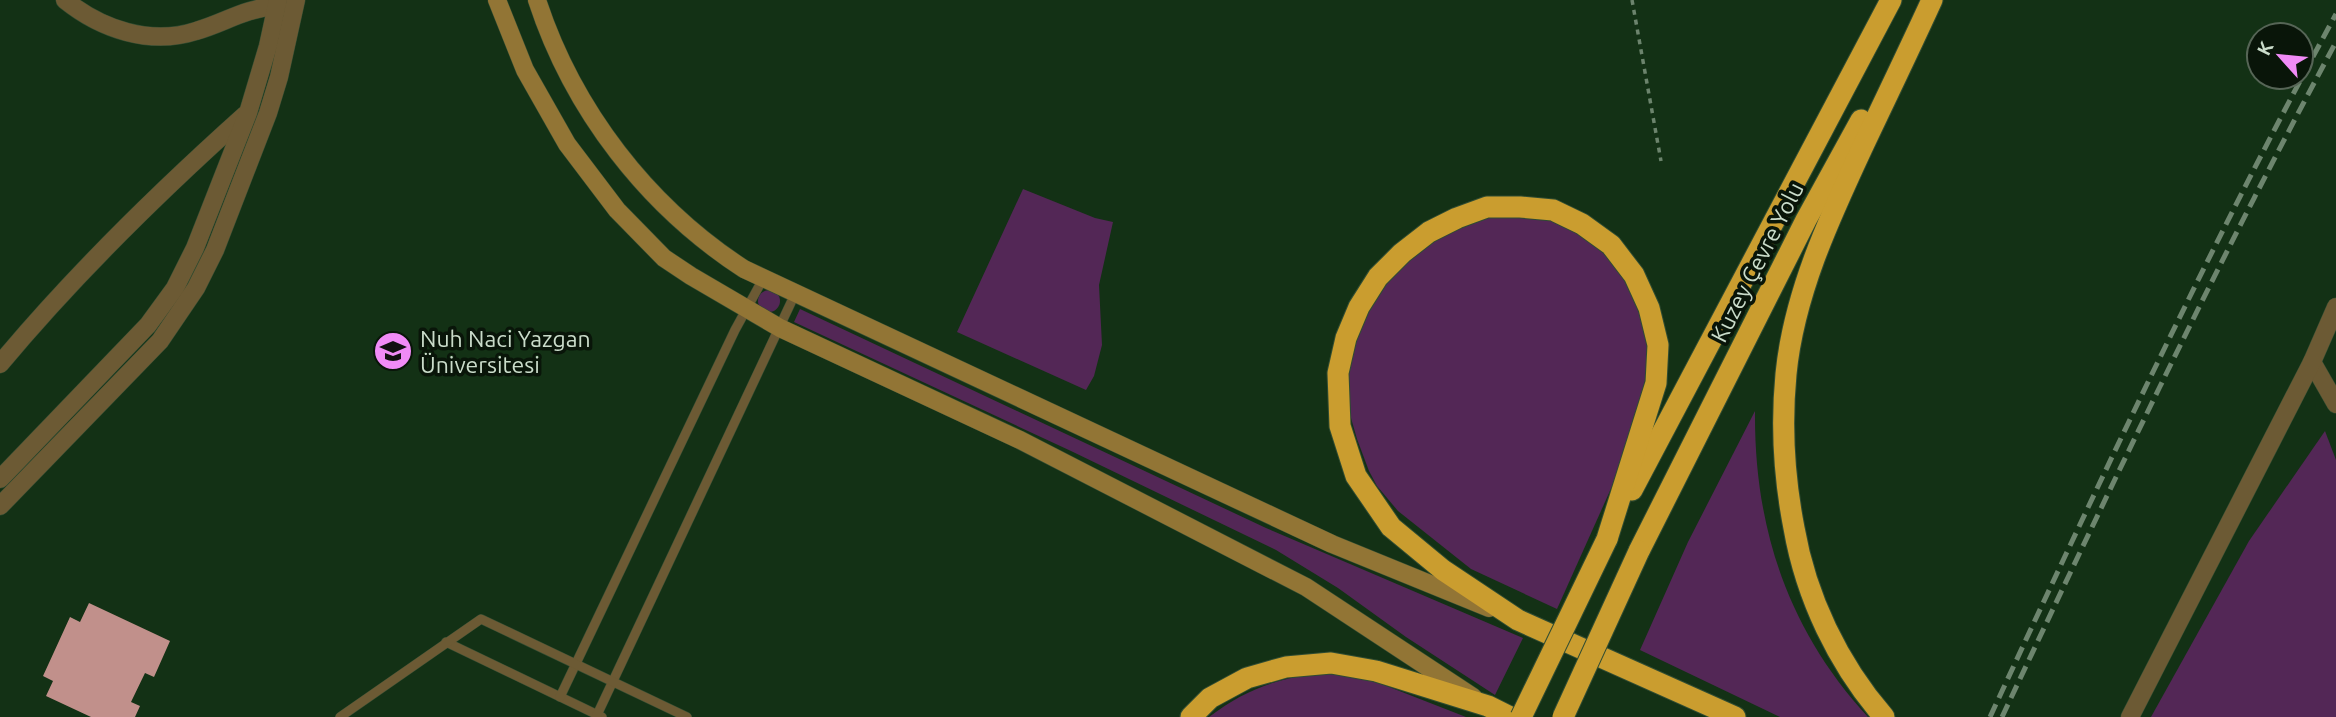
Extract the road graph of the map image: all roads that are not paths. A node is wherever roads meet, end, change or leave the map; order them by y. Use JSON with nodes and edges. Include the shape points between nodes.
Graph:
{"nodes":[{"id":1,"x":65,"y":0,"type":"edge"},
{"id":2,"x":296,"y":0,"type":"edge"},
{"id":3,"x":497,"y":0,"type":"edge"},
{"id":4,"x":537,"y":0,"type":"edge"},
{"id":5,"x":1891,"y":0,"type":"edge"},
{"id":6,"x":1930,"y":0,"type":"edge"},
{"id":7,"x":278,"y":3,"type":"edge"},
{"id":8,"x":248,"y":113,"type":"junction"},
{"id":9,"x":763,"y":279,"type":"junction"},
{"id":10,"x":795,"y":294,"type":"junction"},
{"id":11,"x":746,"y":308,"type":"junction"},
{"id":12,"x":2335,"y":312,"type":"edge"},
{"id":13,"x":780,"y":328,"type":"junction"},
{"id":14,"x":2312,"y":362,"type":"junction"},
{"id":15,"x":0,"y":364,"type":"edge"},
{"id":16,"x":2336,"y":404,"type":"edge"},
{"id":17,"x":0,"y":478,"type":"edge"},
{"id":18,"x":0,"y":506,"type":"edge"},
{"id":19,"x":1607,"y":539,"type":"junction"},
{"id":20,"x":1518,"y":620,"type":"junction"},
{"id":21,"x":446,"y":642,"type":"junction"},
{"id":22,"x":575,"y":664,"type":"junction"},
{"id":23,"x":613,"y":682,"type":"junction"},
{"id":24,"x":560,"y":697,"type":"junction"},
{"id":25,"x":1488,"y":706,"type":"junction"},
{"id":26,"x":1731,"y":715,"type":"edge"},
{"id":27,"x":600,"y":716,"type":"edge"},
{"id":28,"x":340,"y":717,"type":"edge"},
{"id":29,"x":687,"y":717,"type":"edge"},
{"id":30,"x":1191,"y":717,"type":"edge"},
{"id":31,"x":1510,"y":717,"type":"edge"},
{"id":32,"x":1521,"y":717,"type":"edge"},
{"id":33,"x":1563,"y":717,"type":"edge"},
{"id":34,"x":1700,"y":717,"type":"edge"},
{"id":35,"x":1884,"y":717,"type":"edge"},
{"id":36,"x":2130,"y":717,"type":"edge"}],
"edges":[{"from":1,"to":7,"type":"street","via":[[110,27],[154,37],[185,34]]},
{"from":2,"to":18,"type":"street","via":[[268,113],[196,288],[160,341]]},
{"from":3,"to":11,"type":"street","via":[[550,118],[617,211],[664,258]]},
{"from":4,"to":9,"type":"street","via":[[585,103],[632,170],[688,229]]},
{"from":5,"to":19,"type":"highway","name":"Kuzey Çevre Yolu"},
{"from":6,"to":33,"type":"highway","name":"Kuzey Çevre Yolu","bridge":true,"via":[[1806,220],[1639,551]]},
{"from":6,"to":35,"type":"highway","via":[[1812,265],[1796,319],[1785,394],[1784,459],[1797,545],[1809,587],[1845,664]]},
{"from":7,"to":8,"type":"street"},
{"from":8,"to":15,"type":"street","via":[[138,214]]},
{"from":8,"to":17,"type":"street","via":[[195,248],[169,297],[148,325]]},
{"from":9,"to":10,"type":"street"},
{"from":9,"to":11,"type":"lane"},
{"from":10,"to":13,"type":"lane"},
{"from":10,"to":20,"type":"street","via":[[1332,544]]},
{"from":11,"to":13,"type":"street"},
{"from":11,"to":22,"type":"lane"},
{"from":12,"to":14,"type":"street"},
{"from":13,"to":23,"type":"lane"},
{"from":13,"to":25,"type":"street","via":[[1020,440],[1306,587]]},
{"from":14,"to":16,"type":"street"},
{"from":14,"to":36,"type":"street"},
{"from":19,"to":20,"type":"highway","via":[[1656,383],[1658,345],[1634,275],[1611,245],[1553,210],[1487,207],[1429,232],[1378,277],[1359,307],[1338,373],[1340,426],[1356,476],[1391,527],[1443,570]]},
{"from":19,"to":32,"type":"highway","bridge":true},
{"from":20,"to":26,"type":"highway"},
{"from":21,"to":22,"type":"lane","via":[[481,619]]},
{"from":21,"to":24,"type":"lane"},
{"from":21,"to":28,"type":"lane"},
{"from":22,"to":23,"type":"lane"},
{"from":22,"to":24,"type":"lane"},
{"from":23,"to":27,"type":"lane"},
{"from":23,"to":29,"type":"lane"},
{"from":24,"to":27,"type":"lane"},
{"from":25,"to":30,"type":"highway","via":[[1376,671],[1331,663],[1286,667],[1247,678],[1210,698]]},
{"from":25,"to":31,"type":"highway"},
{"from":26,"to":34,"type":"highway"}]}
